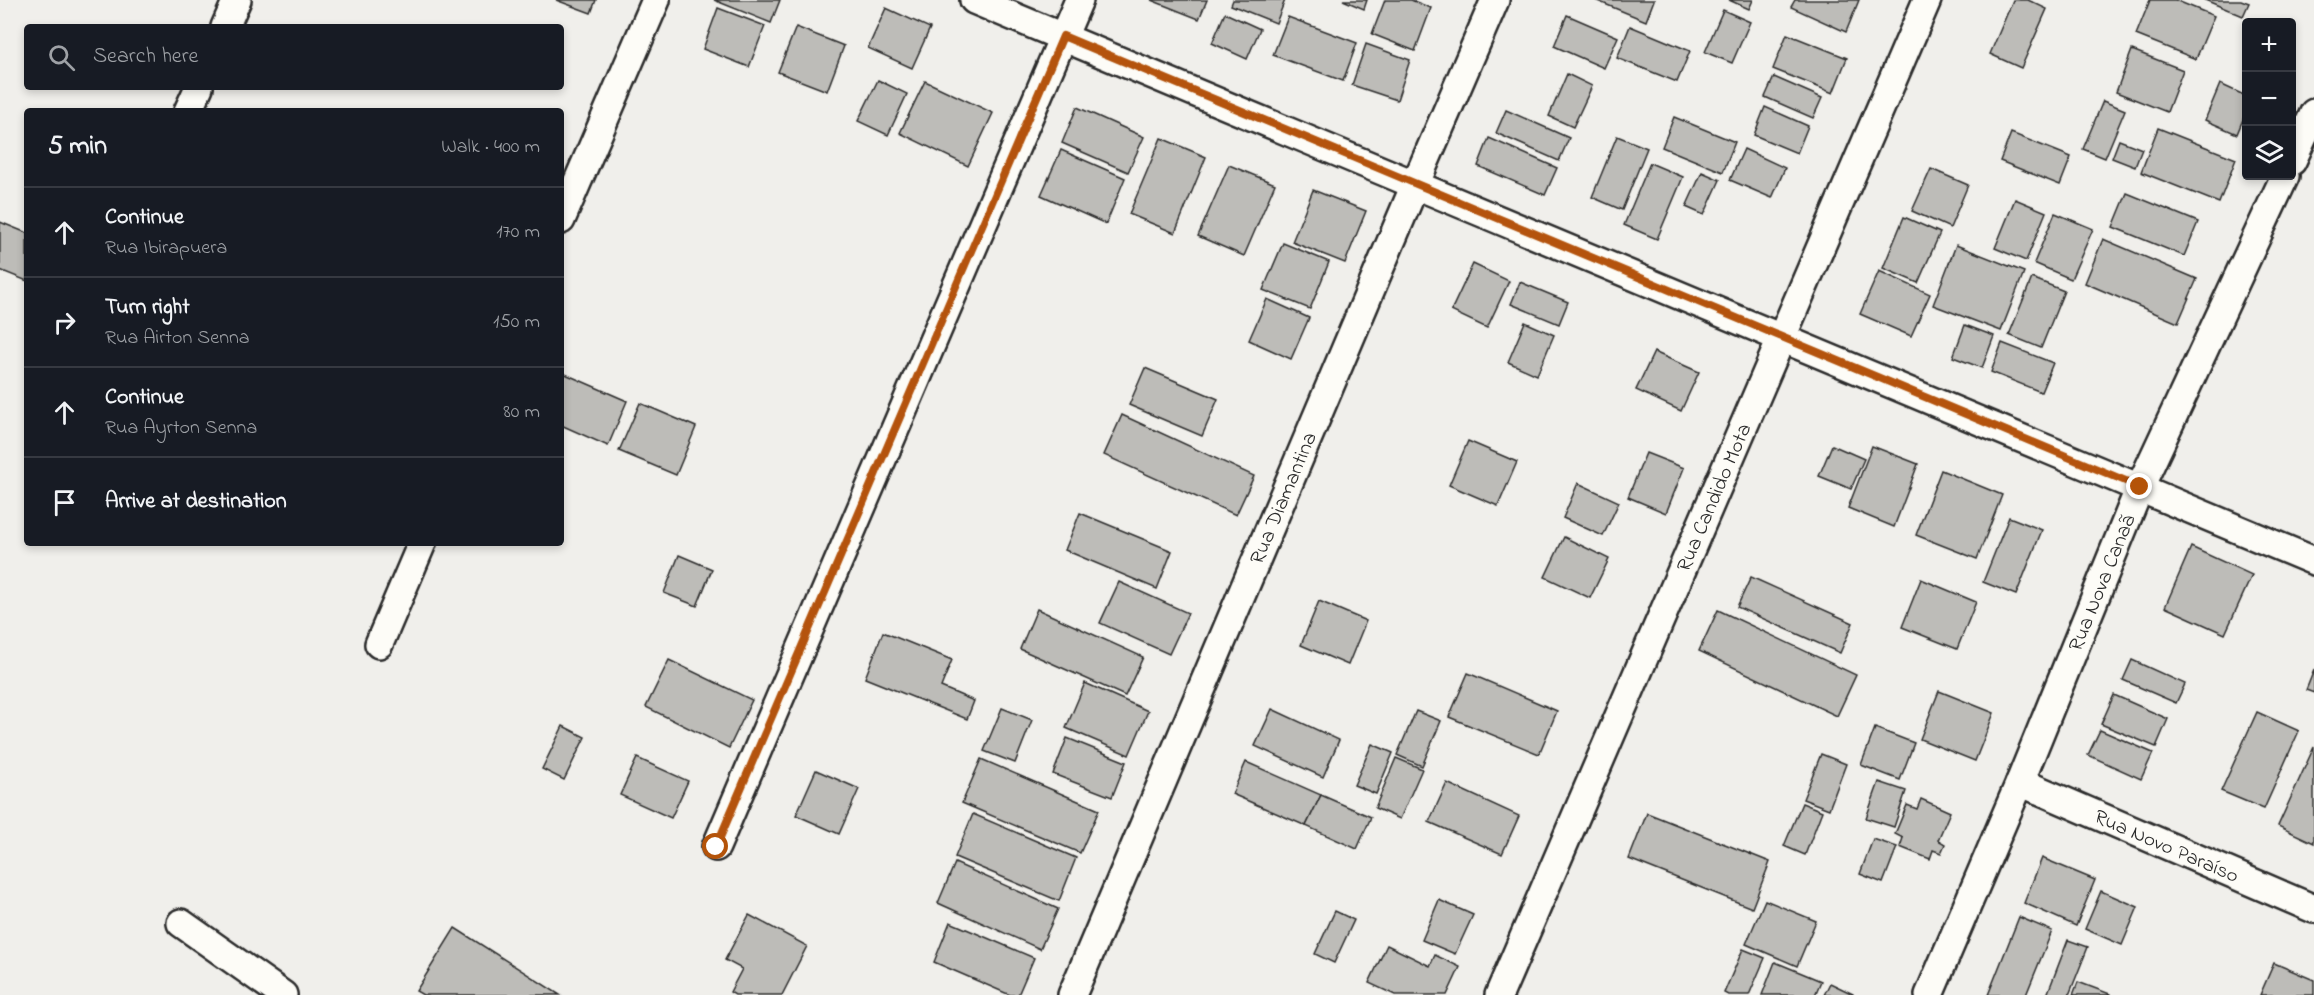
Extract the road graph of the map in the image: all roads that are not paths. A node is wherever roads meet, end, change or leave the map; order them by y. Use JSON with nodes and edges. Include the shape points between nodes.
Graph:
{"nodes":[{"id":1,"x":237,"y":0,"type":"edge"},
{"id":2,"x":656,"y":0,"type":"edge"},
{"id":3,"x":974,"y":0,"type":"edge"},
{"id":4,"x":1078,"y":0,"type":"edge"},
{"id":5,"x":1496,"y":0,"type":"edge"},
{"id":6,"x":1927,"y":0,"type":"edge"},
{"id":7,"x":226,"y":24,"type":"edge"},
{"id":8,"x":1063,"y":36,"type":"junction"},
{"id":9,"x":198,"y":90,"type":"edge"},
{"id":10,"x":189,"y":108,"type":"edge"},
{"id":11,"x":2314,"y":113,"type":"edge"},
{"id":12,"x":2296,"y":152,"type":"edge"},
{"id":13,"x":2283,"y":180,"type":"edge"},
{"id":14,"x":1415,"y":185,"type":"junction"},
{"id":15,"x":564,"y":213,"type":"edge"},
{"id":16,"x":1782,"y":338,"type":"junction"},
{"id":17,"x":2140,"y":487,"type":"junction"},
{"id":18,"x":421,"y":546,"type":"edge"},
{"id":19,"x":2314,"y":561,"type":"edge"},
{"id":20,"x":379,"y":644,"type":"dead end"},
{"id":21,"x":2020,"y":782,"type":"junction"},
{"id":22,"x":716,"y":847,"type":"dead end"},
{"id":23,"x":2314,"y":909,"type":"edge"},
{"id":24,"x":181,"y":923,"type":"dead end"},
{"id":25,"x":283,"y":995,"type":"edge"},
{"id":26,"x":1072,"y":995,"type":"edge"},
{"id":27,"x":1499,"y":995,"type":"edge"},
{"id":28,"x":1929,"y":995,"type":"edge"}],
"edges":[{"from":1,"to":7,"type":"street"},
{"from":2,"to":15,"type":"street"},
{"from":3,"to":8,"type":"street"},
{"from":4,"to":8,"type":"street"},
{"from":5,"to":14,"type":"street","name":"Rua Diamantina"},
{"from":6,"to":16,"type":"street","name":"Rua Candido Mota"},
{"from":8,"to":14,"type":"street"},
{"from":8,"to":22,"type":"street"},
{"from":9,"to":10,"type":"street"},
{"from":11,"to":12,"type":"street"},
{"from":13,"to":17,"type":"street","name":"Rua Nova Canaã"},
{"from":14,"to":16,"type":"street"},
{"from":14,"to":26,"type":"street","name":"Rua Diamantina"},
{"from":16,"to":17,"type":"street"},
{"from":16,"to":27,"type":"street","name":"Rua Candido Mota"},
{"from":17,"to":19,"type":"street"},
{"from":17,"to":21,"type":"street","name":"Rua Nova Canaã"},
{"from":18,"to":20,"type":"street"},
{"from":21,"to":23,"type":"street","name":"Rua Novo Paraíso"},
{"from":21,"to":28,"type":"street","name":"Rua Nova Canaã"},
{"from":24,"to":25,"type":"street"}]}
